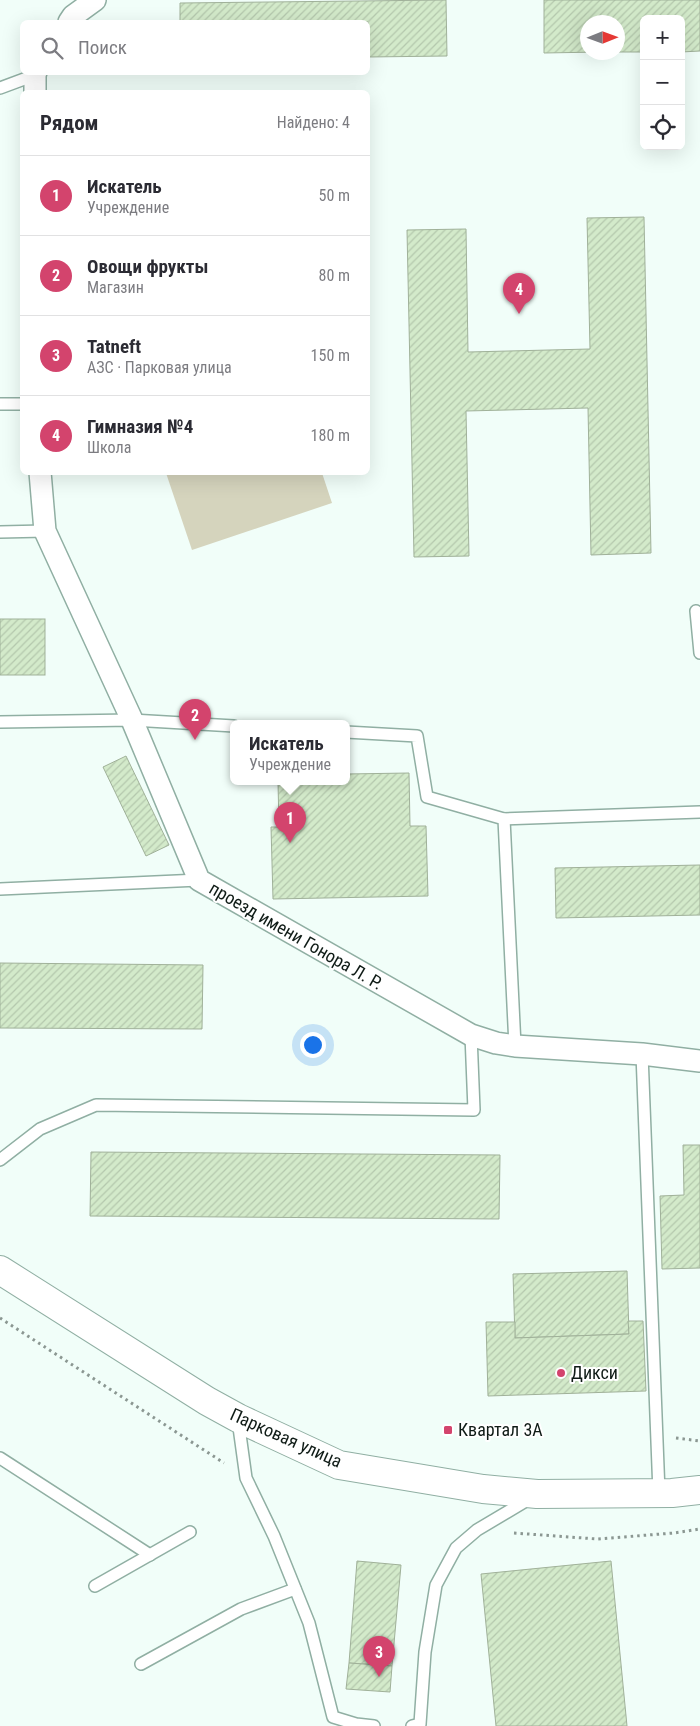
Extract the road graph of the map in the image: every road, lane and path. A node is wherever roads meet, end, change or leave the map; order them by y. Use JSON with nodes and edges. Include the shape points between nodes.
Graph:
{"nodes":[{"id":1,"x":95,"y":0,"type":"edge"},
{"id":2,"x":70,"y":20,"type":"edge"},
{"id":3,"x":35,"y":80,"type":"edge"},
{"id":4,"x":0,"y":88,"type":"edge"},
{"id":5,"x":0,"y":404,"type":"edge"},
{"id":6,"x":20,"y":404,"type":"edge"},
{"id":7,"x":40,"y":475,"type":"edge"},
{"id":8,"x":45,"y":531,"type":"junction"},
{"id":9,"x":0,"y":532,"type":"edge"},
{"id":10,"x":696,"y":611,"type":"dead end"},
{"id":11,"x":700,"y":653,"type":"edge"},
{"id":12,"x":132,"y":720,"type":"junction"},
{"id":13,"x":0,"y":722,"type":"edge"},
{"id":14,"x":230,"y":726,"type":"edge"},
{"id":15,"x":350,"y":732,"type":"edge"},
{"id":16,"x":700,"y":812,"type":"edge"},
{"id":17,"x":504,"y":819,"type":"junction"},
{"id":18,"x":199,"y":880,"type":"junction"},
{"id":19,"x":0,"y":889,"type":"edge"},
{"id":20,"x":471,"y":1035,"type":"junction"},
{"id":21,"x":515,"y":1046,"type":"junction"},
{"id":22,"x":642,"y":1054,"type":"junction"},
{"id":23,"x":700,"y":1061,"type":"edge"},
{"id":24,"x":0,"y":1160,"type":"edge"},
{"id":25,"x":0,"y":1270,"type":"edge"},
{"id":26,"x":0,"y":1318,"type":"edge"},
{"id":27,"x":238,"y":1418,"type":"junction"},
{"id":28,"x":670,"y":1438,"type":"dead end"},
{"id":29,"x":700,"y":1441,"type":"edge"},
{"id":30,"x":0,"y":1458,"type":"edge"},
{"id":31,"x":246,"y":1478,"type":"junction"},
{"id":32,"x":700,"y":1490,"type":"edge"},
{"id":33,"x":659,"y":1493,"type":"junction"},
{"id":34,"x":537,"y":1494,"type":"junction"},
{"id":35,"x":700,"y":1529,"type":"edge"},
{"id":36,"x":477,"y":1530,"type":"junction"},
{"id":37,"x":190,"y":1532,"type":"dead end"},
{"id":38,"x":150,"y":1555,"type":"junction"},
{"id":39,"x":95,"y":1586,"type":"dead end"},
{"id":40,"x":295,"y":1589,"type":"junction"},
{"id":41,"x":140,"y":1664,"type":"dead end"},
{"id":42,"x":374,"y":1726,"type":"edge"},
{"id":43,"x":412,"y":1726,"type":"edge"}],
"edges":[{"from":1,"to":2,"type":"street"},
{"from":3,"to":4,"type":"lane"},
{"from":5,"to":6,"type":"lane"},
{"from":7,"to":8,"type":"street","name":"проезд имени Гонора Л. Р."},
{"from":8,"to":9,"type":"lane"},
{"from":8,"to":12,"type":"street","name":"проезд имени Гонора Л. Р."},
{"from":10,"to":11,"type":"lane"},
{"from":12,"to":13,"type":"lane"},
{"from":12,"to":14,"type":"lane"},
{"from":12,"to":18,"type":"street","name":"проезд имени Гонора Л. Р."},
{"from":15,"to":17,"type":"lane","via":[[417,736],[427,796]]},
{"from":16,"to":17,"type":"lane"},
{"from":17,"to":21,"type":"lane"},
{"from":18,"to":19,"type":"lane"},
{"from":18,"to":20,"type":"street","name":"проезд имени Гонора Л. Р."},
{"from":20,"to":21,"type":"street","name":"проезд имени Гонора Л. Р."},
{"from":20,"to":24,"type":"lane","via":[[474,1110],[96,1105],[40,1129]]},
{"from":21,"to":22,"type":"street","name":"проезд имени Гонора Л. Р."},
{"from":22,"to":23,"type":"street","name":"проезд имени Гонора Л. Р."},
{"from":22,"to":33,"type":"lane"},
{"from":25,"to":27,"type":"main road","name":"Парковая улица"},
{"from":26,"to":31,"type":"path"},
{"from":27,"to":31,"type":"lane"},
{"from":27,"to":34,"type":"main road","name":"Парковая улица","via":[[340,1465],[483,1489]]},
{"from":28,"to":29,"type":"path"},
{"from":30,"to":38,"type":"lane"},
{"from":31,"to":40,"type":"lane"},
{"from":32,"to":33,"type":"main road","name":"Парковая улица"},
{"from":33,"to":34,"type":"main road","name":"Парковая улица"},
{"from":34,"to":36,"type":"lane"},
{"from":35,"to":36,"type":"path","via":[[597,1539]]},
{"from":36,"to":43,"type":"lane","via":[[456,1548],[436,1585],[425,1652],[420,1724]]},
{"from":37,"to":38,"type":"lane"},
{"from":38,"to":39,"type":"lane"},
{"from":40,"to":41,"type":"lane","via":[[241,1609]]},
{"from":40,"to":42,"type":"lane","via":[[309,1623],[334,1717]]}]}
